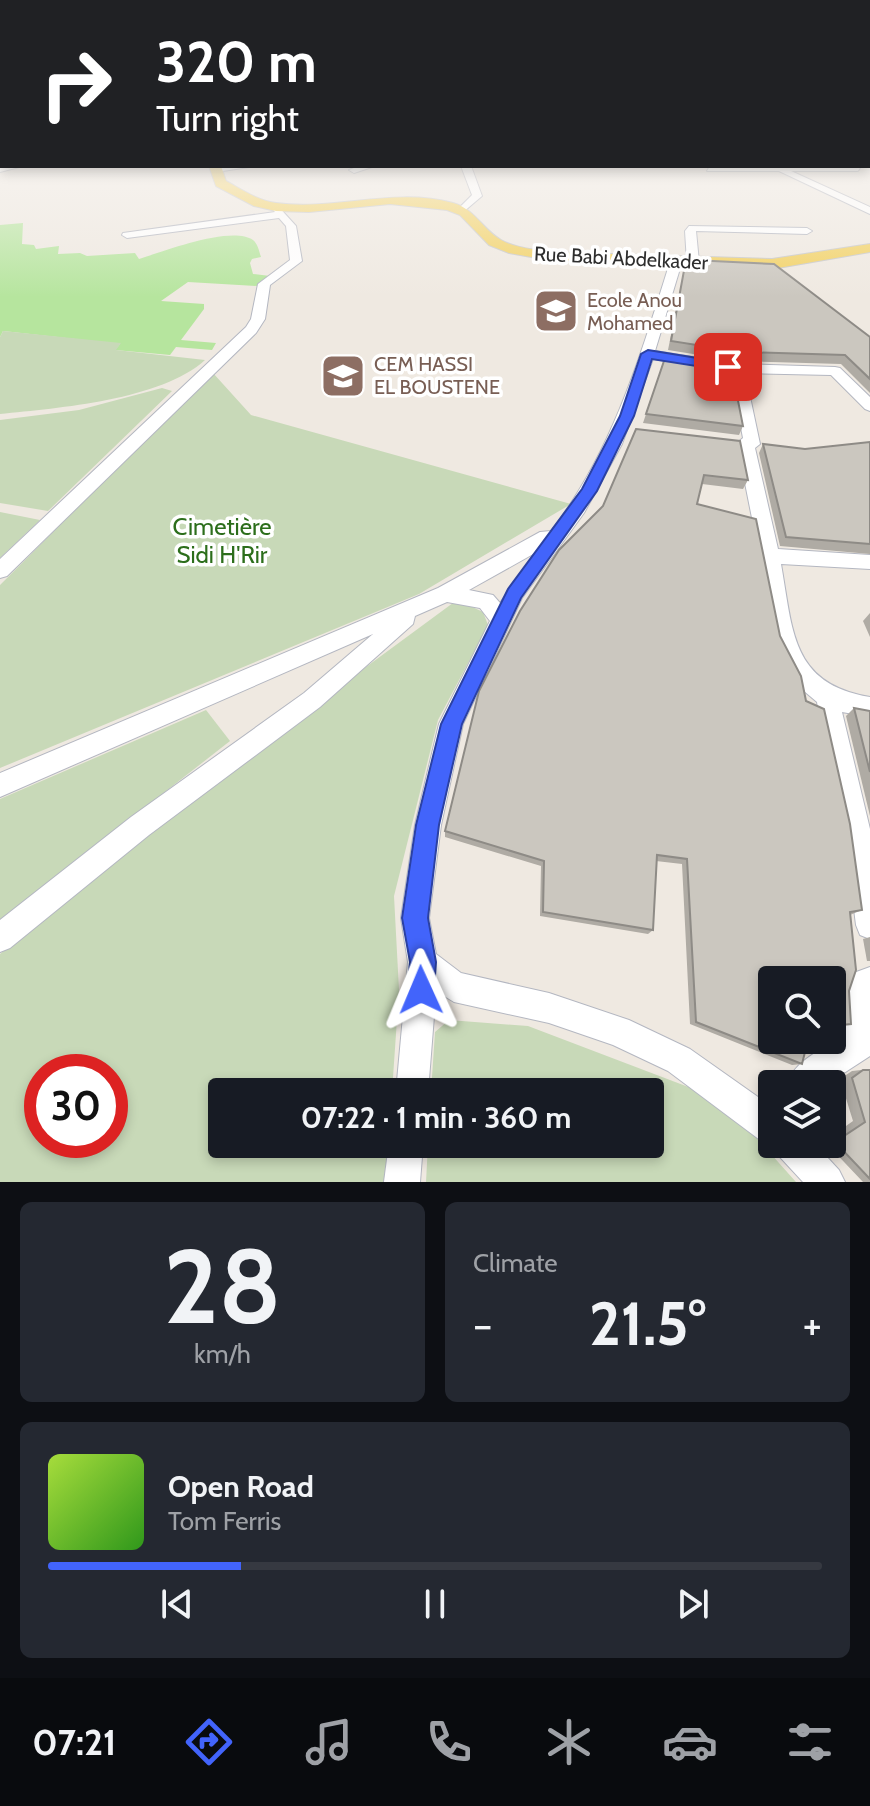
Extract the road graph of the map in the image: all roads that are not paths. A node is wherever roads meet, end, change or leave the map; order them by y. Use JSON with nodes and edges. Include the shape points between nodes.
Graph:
{"nodes":[{"id":1,"x":224,"y":186,"type":"edge"},
{"id":2,"x":473,"y":186,"type":"edge"},
{"id":3,"x":815,"y":186,"type":"edge"},
{"id":4,"x":462,"y":210,"type":"junction"},
{"id":5,"x":279,"y":211,"type":"junction"},
{"id":6,"x":870,"y":211,"type":"edge"},
{"id":7,"x":747,"y":230,"type":"junction"},
{"id":8,"x":807,"y":231,"type":"dead end"},
{"id":9,"x":127,"y":235,"type":"dead end"},
{"id":10,"x":758,"y":245,"type":"dead end"},
{"id":11,"x":870,"y":248,"type":"edge"},
{"id":12,"x":685,"y":262,"type":"junction"},
{"id":13,"x":772,"y":264,"type":"junction"},
{"id":14,"x":791,"y":278,"type":"edge"},
{"id":15,"x":648,"y":354,"type":"junction"},
{"id":16,"x":737,"y":368,"type":"junction"},
{"id":17,"x":870,"y":406,"type":"edge"},
{"id":18,"x":567,"y":524,"type":"junction"},
{"id":19,"x":769,"y":556,"type":"junction"},
{"id":20,"x":870,"y":562,"type":"edge"},
{"id":21,"x":0,"y":571,"type":"edge"},
{"id":22,"x":445,"y":594,"type":"junction"},
{"id":23,"x":421,"y":605,"type":"junction"},
{"id":24,"x":501,"y":619,"type":"junction"},
{"id":25,"x":828,"y":698,"type":"junction"},
{"id":26,"x":870,"y":707,"type":"edge"},
{"id":27,"x":0,"y":785,"type":"edge"},
{"id":28,"x":870,"y":925,"type":"edge"},
{"id":29,"x":0,"y":938,"type":"edge"},
{"id":30,"x":423,"y":962,"type":"junction"},
{"id":31,"x":870,"y":982,"type":"edge"},
{"id":32,"x":818,"y":1070,"type":"edge"},
{"id":33,"x":413,"y":1078,"type":"edge"},
{"id":34,"x":758,"y":1118,"type":"edge"},
{"id":35,"x":405,"y":1158,"type":"edge"},
{"id":36,"x":804,"y":1158,"type":"edge"},
{"id":37,"x":402,"y":1182,"type":"edge"},
{"id":38,"x":827,"y":1182,"type":"edge"}],
"edges":[{"from":1,"to":5,"type":"main road"},
{"from":2,"to":4,"type":"street","via":[[477,196]]},
{"from":3,"to":6,"type":"street"},
{"from":4,"to":5,"type":"main road","via":[[390,200]]},
{"from":4,"to":12,"type":"main road","name":"Rue Babi Abdelkader","via":[[494,242],[522,252]]},
{"from":5,"to":9,"type":"street"},
{"from":5,"to":21,"type":"street","via":[[295,236],[296,261],[264,284],[251,330]]},
{"from":7,"to":8,"type":"street"},
{"from":7,"to":10,"type":"street"},
{"from":7,"to":12,"type":"street","via":[[691,229]]},
{"from":11,"to":13,"type":"main road","name":"Rue Babi Abdelkader"},
{"from":12,"to":13,"type":"main road","name":"Rue Babi Abdelkader"},
{"from":12,"to":15,"type":"street"},
{"from":13,"to":14,"type":"street"},
{"from":15,"to":16,"type":"street"},
{"from":15,"to":18,"type":"street","via":[[629,429]]},
{"from":16,"to":17,"type":"street","via":[[835,371]]},
{"from":16,"to":19,"type":"street"},
{"from":18,"to":22,"type":"street"},
{"from":18,"to":24,"type":"street","via":[[526,575]]},
{"from":19,"to":20,"type":"street"},
{"from":19,"to":25,"type":"street","via":[[788,650],[811,687]]},
{"from":22,"to":23,"type":"street"},
{"from":22,"to":24,"type":"street","via":[[486,601]]},
{"from":23,"to":27,"type":"street"},
{"from":23,"to":29,"type":"street","via":[[312,700],[140,826]]},
{"from":24,"to":30,"type":"street","via":[[451,724],[436,786],[415,918]]},
{"from":25,"to":26,"type":"street"},
{"from":25,"to":28,"type":"street","via":[[857,829]]},
{"from":30,"to":33,"type":"street"},
{"from":30,"to":34,"type":"street","via":[[454,987],[549,1008],[618,1031],[679,1060]]},
{"from":31,"to":32,"type":"street","via":[[859,986],[857,994],[860,1044]]},
{"from":35,"to":37,"type":"street"},
{"from":36,"to":38,"type":"street"}]}
